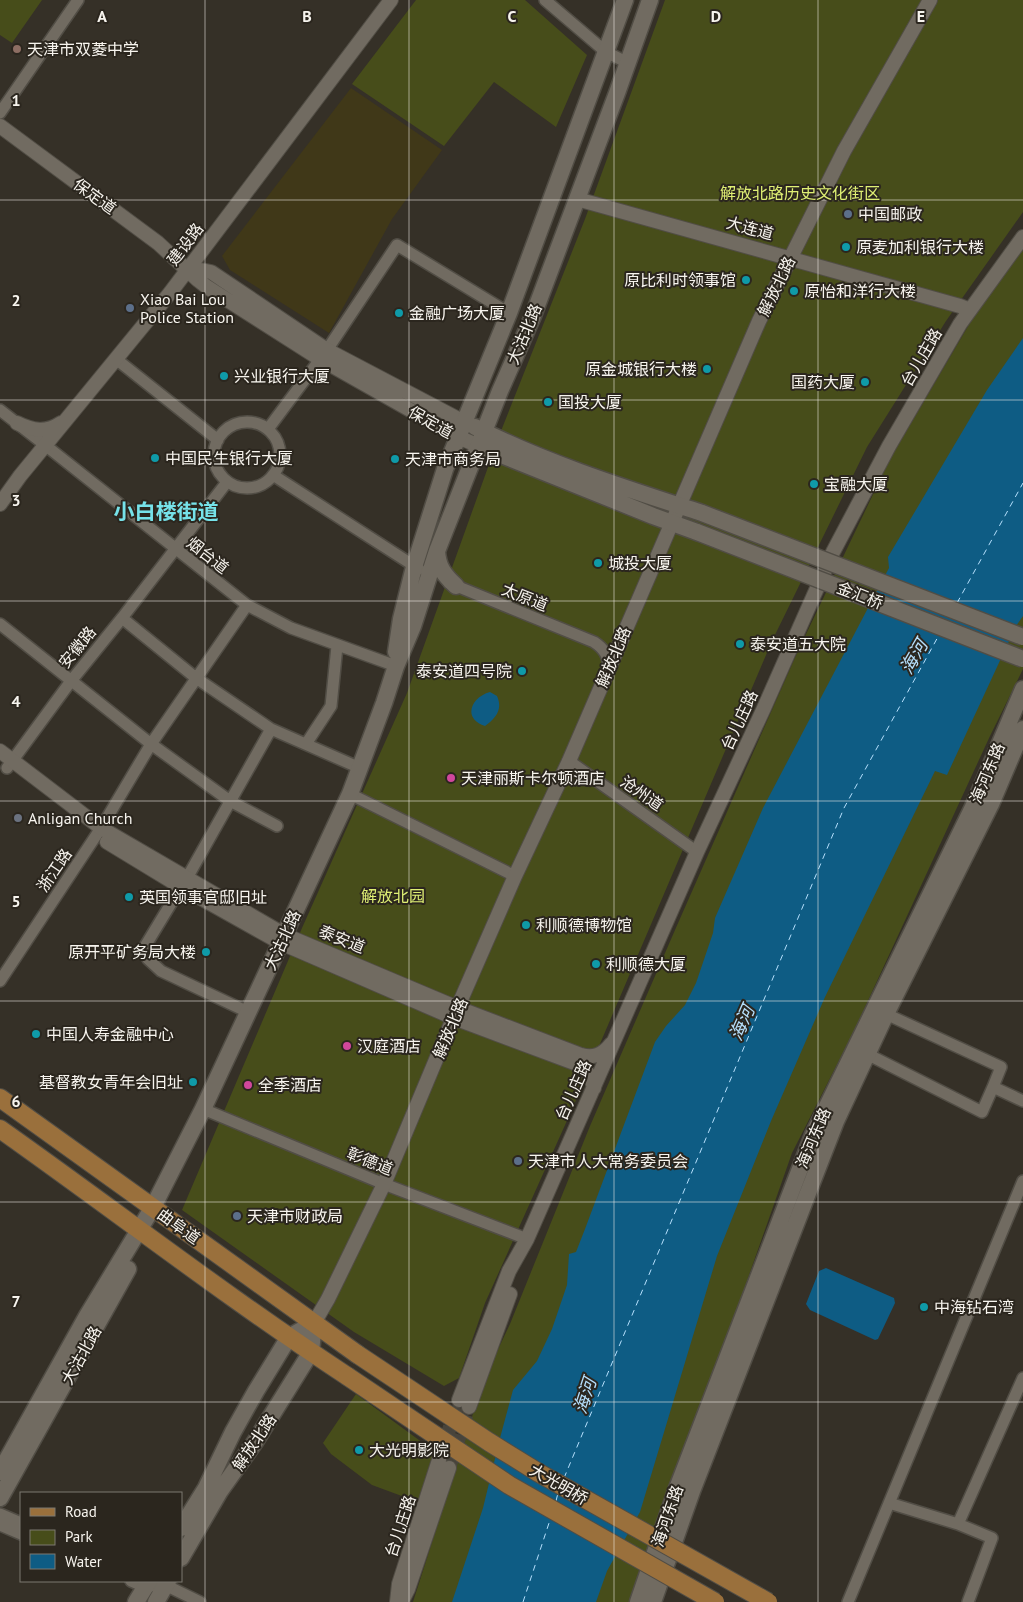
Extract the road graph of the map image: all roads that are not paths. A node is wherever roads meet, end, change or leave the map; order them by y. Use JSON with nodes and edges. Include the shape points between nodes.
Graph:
{"nodes":[{"id":1,"x":78,"y":0,"type":"edge"},
{"id":2,"x":391,"y":0,"type":"edge"},
{"id":3,"x":545,"y":0,"type":"edge"},
{"id":4,"x":625,"y":0,"type":"edge"},
{"id":5,"x":650,"y":0,"type":"edge"},
{"id":6,"x":930,"y":0,"type":"edge"},
{"id":7,"x":606,"y":52,"type":"junction"},
{"id":8,"x":628,"y":63,"type":"junction"},
{"id":9,"x":0,"y":112,"type":"edge"},
{"id":10,"x":0,"y":126,"type":"edge"},
{"id":11,"x":577,"y":199,"type":"junction"},
{"id":12,"x":1023,"y":237,"type":"edge"},
{"id":13,"x":790,"y":257,"type":"junction"},
{"id":14,"x":187,"y":270,"type":"junction"},
{"id":15,"x":970,"y":310,"type":"junction"},
{"id":16,"x":509,"y":313,"type":"junction"},
{"id":17,"x":323,"y":355,"type":"junction"},
{"id":18,"x":116,"y":359,"type":"junction"},
{"id":19,"x":495,"y":405,"type":"junction"},
{"id":20,"x":0,"y":410,"type":"edge"},
{"id":21,"x":70,"y":417,"type":"junction"},
{"id":22,"x":17,"y":424,"type":"junction"},
{"id":23,"x":268,"y":429,"type":"junction"},
{"id":24,"x":476,"y":437,"type":"junction"},
{"id":25,"x":218,"y":440,"type":"junction"},
{"id":26,"x":45,"y":445,"type":"junction"},
{"id":27,"x":514,"y":453,"type":"junction"},
{"id":28,"x":273,"y":475,"type":"junction"},
{"id":29,"x":227,"y":482,"type":"junction"},
{"id":30,"x":0,"y":504,"type":"edge"},
{"id":31,"x":679,"y":506,"type":"junction"},
{"id":32,"x":671,"y":523,"type":"junction"},
{"id":33,"x":697,"y":532,"type":"junction"},
{"id":34,"x":660,"y":547,"type":"junction"},
{"id":35,"x":175,"y":549,"type":"junction"},
{"id":36,"x":437,"y":551,"type":"junction"},
{"id":37,"x":422,"y":570,"type":"junction"},
{"id":38,"x":456,"y":586,"type":"junction"},
{"id":39,"x":247,"y":605,"type":"junction"},
{"id":40,"x":122,"y":618,"type":"junction"},
{"id":41,"x":0,"y":624,"type":"edge"},
{"id":42,"x":1023,"y":637,"type":"edge"},
{"id":43,"x":336,"y":646,"type":"junction"},
{"id":44,"x":1023,"y":659,"type":"edge"},
{"id":45,"x":396,"y":666,"type":"junction"},
{"id":46,"x":609,"y":668,"type":"junction"},
{"id":47,"x":196,"y":678,"type":"junction"},
{"id":48,"x":71,"y":681,"type":"junction"},
{"id":49,"x":1023,"y":689,"type":"edge"},
{"id":50,"x":271,"y":729,"type":"junction"},
{"id":51,"x":1023,"y":730,"type":"edge"},
{"id":52,"x":150,"y":744,"type":"junction"},
{"id":53,"x":306,"y":744,"type":"junction"},
{"id":54,"x":0,"y":751,"type":"edge"},
{"id":55,"x":569,"y":761,"type":"junction"},
{"id":56,"x":6,"y":764,"type":"edge"},
{"id":57,"x":360,"y":768,"type":"junction"},
{"id":58,"x":350,"y":794,"type":"junction"},
{"id":59,"x":230,"y":801,"type":"junction"},
{"id":60,"x":277,"y":826,"type":"dead end"},
{"id":61,"x":99,"y":832,"type":"junction"},
{"id":62,"x":697,"y":852,"type":"junction"},
{"id":63,"x":515,"y":876,"type":"junction"},
{"id":64,"x":184,"y":883,"type":"junction"},
{"id":65,"x":283,"y":939,"type":"junction"},
{"id":66,"x":471,"y":978,"type":"junction"},
{"id":67,"x":0,"y":981,"type":"edge"},
{"id":68,"x":248,"y":1012,"type":"junction"},
{"id":69,"x":456,"y":1012,"type":"junction"},
{"id":70,"x":886,"y":1014,"type":"junction"},
{"id":71,"x":488,"y":1019,"type":"junction"},
{"id":72,"x":614,"y":1042,"type":"junction"},
{"id":73,"x":867,"y":1054,"type":"junction"},
{"id":74,"x":594,"y":1088,"type":"junction"},
{"id":75,"x":993,"y":1088,"type":"junction"},
{"id":76,"x":0,"y":1098,"type":"edge"},
{"id":77,"x":1023,"y":1101,"type":"edge"},
{"id":78,"x":203,"y":1109,"type":"junction"},
{"id":79,"x":0,"y":1129,"type":"edge"},
{"id":80,"x":1023,"y":1180,"type":"edge"},
{"id":81,"x":384,"y":1184,"type":"junction"},
{"id":82,"x":153,"y":1207,"type":"junction"},
{"id":83,"x":143,"y":1234,"type":"junction"},
{"id":84,"x":527,"y":1239,"type":"junction"},
{"id":85,"x":314,"y":1323,"type":"junction"},
{"id":86,"x":289,"y":1337,"type":"junction"},
{"id":87,"x":311,"y":1352,"type":"junction"},
{"id":88,"x":358,"y":1354,"type":"joint"},
{"id":89,"x":347,"y":1376,"type":"joint"},
{"id":90,"x":1023,"y":1378,"type":"edge"},
{"id":91,"x":464,"y":1404,"type":"tunnel mouth"},
{"id":92,"x":0,"y":1472,"type":"edge"},
{"id":93,"x":0,"y":1498,"type":"edge"},
{"id":94,"x":889,"y":1503,"type":"junction"},
{"id":95,"x":0,"y":1514,"type":"edge"},
{"id":96,"x":20,"y":1523,"type":"edge"},
{"id":97,"x":958,"y":1524,"type":"junction"},
{"id":98,"x":0,"y":1525,"type":"edge"},
{"id":99,"x":182,"y":1526,"type":"edge"},
{"id":100,"x":20,"y":1534,"type":"edge"},
{"id":101,"x":182,"y":1556,"type":"edge"},
{"id":102,"x":153,"y":1583,"type":"edge"},
{"id":103,"x":136,"y":1602,"type":"edge"},
{"id":104,"x":156,"y":1602,"type":"edge"},
{"id":105,"x":200,"y":1602,"type":"edge"},
{"id":106,"x":397,"y":1602,"type":"edge"},
{"id":107,"x":401,"y":1602,"type":"edge"},
{"id":108,"x":638,"y":1602,"type":"edge"},
{"id":109,"x":653,"y":1602,"type":"edge"},
{"id":110,"x":715,"y":1602,"type":"edge"},
{"id":111,"x":768,"y":1602,"type":"edge"},
{"id":112,"x":848,"y":1602,"type":"edge"},
{"id":113,"x":968,"y":1602,"type":"edge"}],
"edges":[{"from":1,"to":9,"type":"street"},
{"from":2,"to":14,"type":"street","name":"建设路"},
{"from":3,"to":7,"type":"street"},
{"from":4,"to":7,"type":"main road","name":"大沽北路"},
{"from":5,"to":8,"type":"main road","name":"大沽北路"},
{"from":6,"to":13,"type":"street","name":"解放北路","via":[[844,151]]},
{"from":7,"to":8,"type":"street"},
{"from":7,"to":16,"type":"main road","name":"大沽北路"},
{"from":8,"to":11,"type":"main road","name":"大沽北路"},
{"from":10,"to":14,"type":"street","name":"保定道","via":[[158,243]]},
{"from":11,"to":13,"type":"street","name":"大连道"},
{"from":11,"to":19,"type":"main road","name":"大沽北路"},
{"from":12,"to":15,"type":"street","name":"台儿庄路"},
{"from":13,"to":15,"type":"street","name":"大连道"},
{"from":13,"to":31,"type":"street","name":"解放北路"},
{"from":14,"to":17,"type":"street","name":"保定道","via":[[204,270],[218,276]]},
{"from":14,"to":18,"type":"street","name":"建设路"},
{"from":15,"to":62,"type":"street","name":"台儿庄路","via":[[889,446],[833,552]]},
{"from":16,"to":17,"type":"street","via":[[397,244]]},
{"from":16,"to":24,"type":"main road","name":"大沽北路","via":[[478,390]]},
{"from":17,"to":23,"type":"street"},
{"from":17,"to":24,"type":"street","name":"保定道"},
{"from":18,"to":21,"type":"street","name":"建设路"},
{"from":18,"to":25,"type":"street"},
{"from":19,"to":24,"type":"main road","name":"大沽北路"},
{"from":19,"to":27,"type":"main road","via":[[498,428]]},
{"from":20,"to":22,"type":"street","name":"烟台道"},
{"from":21,"to":22,"type":"street","via":[[44,431]]},
{"from":21,"to":26,"type":"street","name":"建设路"},
{"from":22,"to":26,"type":"street","name":"烟台道"},
{"from":23,"to":25,"type":"street","via":[[247,422],[236,424],[226,429]]},
{"from":23,"to":28,"type":"street","via":[[280,447],[278,468]]},
{"from":24,"to":27,"type":"main road"},
{"from":24,"to":36,"type":"main road","name":"大沽北路"},
{"from":24,"to":37,"type":"main road","name":"大沽北路","via":[[445,469]]},
{"from":25,"to":29,"type":"street","via":[[214,459],[217,470]]},
{"from":26,"to":30,"type":"street","name":"建设路"},
{"from":26,"to":35,"type":"street","name":"烟台道"},
{"from":27,"to":31,"type":"main road","via":[[568,467]]},
{"from":27,"to":32,"type":"main road"},
{"from":28,"to":29,"type":"street","via":[[254,488]]},
{"from":28,"to":37,"type":"street","name":"太原道"},
{"from":29,"to":35,"type":"street","name":"安徽路"},
{"from":31,"to":32,"type":"street","name":"解放北路"},
{"from":31,"to":42,"type":"main road","name":"金汇桥","bridge":true},
{"from":32,"to":33,"type":"main road"},
{"from":32,"to":34,"type":"street","name":"解放北路"},
{"from":33,"to":34,"type":"street","via":[[674,535]]},
{"from":33,"to":44,"type":"main road","name":"金汇桥","bridge":true},
{"from":34,"to":46,"type":"street","name":"解放北路"},
{"from":35,"to":39,"type":"street","name":"烟台道"},
{"from":35,"to":40,"type":"street","name":"安徽路"},
{"from":36,"to":37,"type":"main road","name":"大沽北路"},
{"from":36,"to":38,"type":"main road","via":[[441,570]]},
{"from":37,"to":38,"type":"street","name":"太原道"},
{"from":37,"to":45,"type":"main road","name":"大沽北路","via":[[413,626]]},
{"from":38,"to":46,"type":"street","name":"太原道","via":[[594,642],[604,650]]},
{"from":39,"to":43,"type":"street","name":"烟台道"},
{"from":39,"to":47,"type":"street","name":"浙江路"},
{"from":40,"to":47,"type":"street"},
{"from":40,"to":48,"type":"street","name":"安徽路"},
{"from":41,"to":48,"type":"street"},
{"from":43,"to":45,"type":"street","name":"烟台道"},
{"from":43,"to":53,"type":"street","via":[[331,706]]},
{"from":45,"to":57,"type":"main road","name":"大沽北路"},
{"from":46,"to":55,"type":"street","name":"解放北路"},
{"from":47,"to":50,"type":"street"},
{"from":47,"to":52,"type":"street","name":"浙江路"},
{"from":48,"to":52,"type":"street"},
{"from":48,"to":56,"type":"street","name":"安徽路"},
{"from":49,"to":108,"type":"main road","name":"海河东路","via":[[973,807],[813,1135],[676,1491]]},
{"from":50,"to":53,"type":"street"},
{"from":50,"to":59,"type":"street"},
{"from":51,"to":70,"type":"main road","name":"海河东路","via":[[991,804]]},
{"from":52,"to":59,"type":"street"},
{"from":52,"to":61,"type":"street","name":"浙江路"},
{"from":53,"to":57,"type":"street"},
{"from":54,"to":56,"type":"street","name":"泰安道"},
{"from":55,"to":62,"type":"street","name":"沧州道"},
{"from":55,"to":63,"type":"street","name":"解放北路"},
{"from":56,"to":61,"type":"street","name":"泰安道"},
{"from":57,"to":58,"type":"main road","name":"大沽北路"},
{"from":58,"to":63,"type":"street"},
{"from":58,"to":65,"type":"main road","name":"大沽北路"},
{"from":59,"to":60,"type":"street"},
{"from":59,"to":64,"type":"street"},
{"from":61,"to":64,"type":"street","name":"泰安道"},
{"from":61,"to":67,"type":"street","name":"浙江路"},
{"from":62,"to":72,"type":"street","name":"台儿庄路"},
{"from":63,"to":66,"type":"street","name":"解放北路"},
{"from":64,"to":65,"type":"street","name":"泰安道"},
{"from":64,"to":68,"type":"street","via":[[144,948],[148,959],[161,971]]},
{"from":65,"to":68,"type":"main road","name":"大沽北路"},
{"from":65,"to":69,"type":"street","name":"泰安道","via":[[379,973]]},
{"from":66,"to":69,"type":"street","name":"解放北路"},
{"from":66,"to":71,"type":"street","via":[[471,1003]]},
{"from":68,"to":78,"type":"main road","name":"大沽北路"},
{"from":69,"to":71,"type":"street","name":"泰安道"},
{"from":69,"to":74,"type":"street","name":"泰安道","via":[[577,1064],[589,1076]]},
{"from":69,"to":81,"type":"street","name":"解放北路"},
{"from":70,"to":73,"type":"main road","name":"海河东路"},
{"from":70,"to":75,"type":"street","via":[[1001,1067]]},
{"from":71,"to":72,"type":"street","name":"泰安道","via":[[587,1057],[602,1054]]},
{"from":72,"to":74,"type":"street","name":"台儿庄路"},
{"from":73,"to":75,"type":"street","via":[[982,1112]]},
{"from":73,"to":109,"type":"main road","name":"海河东路","via":[[829,1139],[692,1491]]},
{"from":74,"to":84,"type":"street","name":"台儿庄路"},
{"from":75,"to":77,"type":"street"},
{"from":76,"to":82,"type":"main road","name":"曲阜道"},
{"from":78,"to":81,"type":"street","name":"彰德道"},
{"from":78,"to":82,"type":"main road","name":"大沽北路"},
{"from":79,"to":83,"type":"main road","name":"曲阜道"},
{"from":80,"to":94,"type":"street"},
{"from":81,"to":84,"type":"street","name":"彰德道"},
{"from":81,"to":85,"type":"street","name":"解放北路"},
{"from":82,"to":83,"type":"main road","name":"大沽北路"},
{"from":82,"to":85,"type":"main road","name":"曲阜道"},
{"from":83,"to":86,"type":"main road","name":"曲阜道"},
{"from":83,"to":92,"type":"main road","name":"大沽北路","via":[[87,1316]]},
{"from":83,"to":93,"type":"main road","name":"大沽北路"},
{"from":84,"to":91,"type":"street","name":"台儿庄路","via":[[517,1275]]},
{"from":85,"to":86,"type":"main road","name":"解放北路"},
{"from":85,"to":87,"type":"main road","name":"解放北路"},
{"from":85,"to":88,"type":"main road","name":"曲阜道"},
{"from":86,"to":87,"type":"main road","name":"曲阜道"},
{"from":86,"to":99,"type":"main road","name":"解放北路","via":[[246,1408],[206,1488]]},
{"from":87,"to":89,"type":"main road","name":"曲阜道"},
{"from":87,"to":101,"type":"main road","name":"解放北路","via":[[220,1491]]},
{"from":88,"to":111,"type":"main road","name":"大光明桥","bridge":true,"via":[[539,1473]]},
{"from":89,"to":110,"type":"main road","name":"大光明桥","bridge":true,"via":[[509,1485]]},
{"from":90,"to":97,"type":"street"},
{"from":94,"to":97,"type":"street"},
{"from":94,"to":112,"type":"street"},
{"from":95,"to":96,"type":"street"},
{"from":97,"to":113,"type":"street","via":[[992,1538]]},
{"from":98,"to":100,"type":"street"},
{"from":102,"to":103,"type":"main road"},
{"from":102,"to":104,"type":"main road"},
{"from":102,"to":105,"type":"street"},
{"from":106,"to":107,"type":"street","name":"台儿庄路","via":[[399,1584],[444,1464],[408,1589]]}]}
